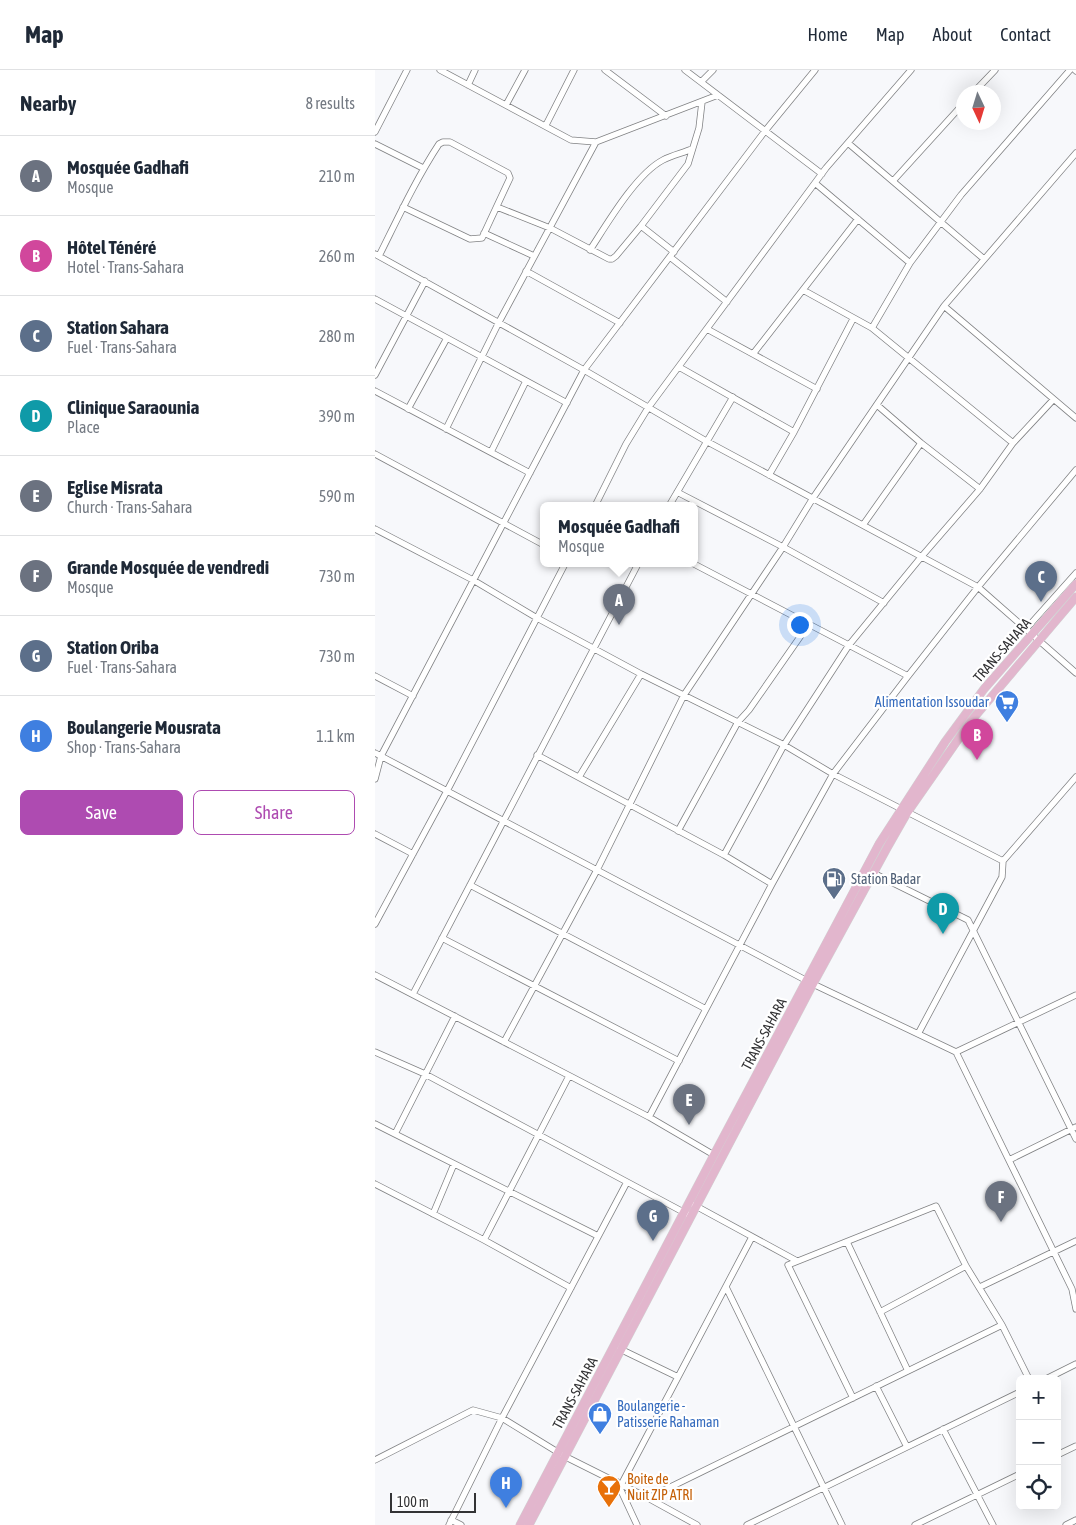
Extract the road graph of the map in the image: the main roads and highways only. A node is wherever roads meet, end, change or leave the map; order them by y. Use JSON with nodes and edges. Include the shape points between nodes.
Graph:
{"nodes":[{"id":1,"x":1076,"y":584,"type":"edge"},
{"id":2,"x":1076,"y":597,"type":"edge"},
{"id":3,"x":905,"y":811,"type":"junction"},
{"id":4,"x":861,"y":887,"type":"junction"},
{"id":5,"x":733,"y":1128,"type":"junction"},
{"id":6,"x":693,"y":1204,"type":"junction"},
{"id":7,"x":623,"y":1337,"type":"junction"},
{"id":8,"x":592,"y":1395,"type":"junction"},
{"id":9,"x":561,"y":1454,"type":"junction"},
{"id":10,"x":519,"y":1525,"type":"edge"},
{"id":11,"x":529,"y":1525,"type":"edge"}],
"edges":[{"from":1,"to":3,"type":"main road","name":"TRANS-SAHARA","via":[[1029,631],[945,742]]},
{"from":2,"to":3,"type":"main road","name":"TRANS-SAHARA","via":[[971,721]]},
{"from":3,"to":4,"type":"main road","name":"TRANS-SAHARA","via":[[873,873]]},
{"from":3,"to":4,"type":"main road","name":"TRANS-SAHARA","via":[[879,844]]},
{"from":4,"to":5,"type":"main road","name":"TRANS-SAHARA"},
{"from":5,"to":6,"type":"main road","name":"TRANS-SAHARA"},
{"from":5,"to":6,"type":"main road","name":"TRANS-SAHARA","via":[[714,1155]]},
{"from":6,"to":7,"type":"main road","name":"TRANS-SAHARA","via":[[691,1216]]},
{"from":6,"to":7,"type":"main road","name":"TRANS-SAHARA","via":[[683,1212]]},
{"from":7,"to":8,"type":"main road","name":"TRANS-SAHARA"},
{"from":7,"to":8,"type":"main road","name":"TRANS-SAHARA","via":[[620,1349]]},
{"from":8,"to":9,"type":"main road","name":"TRANS-SAHARA"},
{"from":9,"to":10,"type":"main road","name":"TRANS-SAHARA"},
{"from":9,"to":11,"type":"main road","name":"TRANS-SAHARA"}]}
